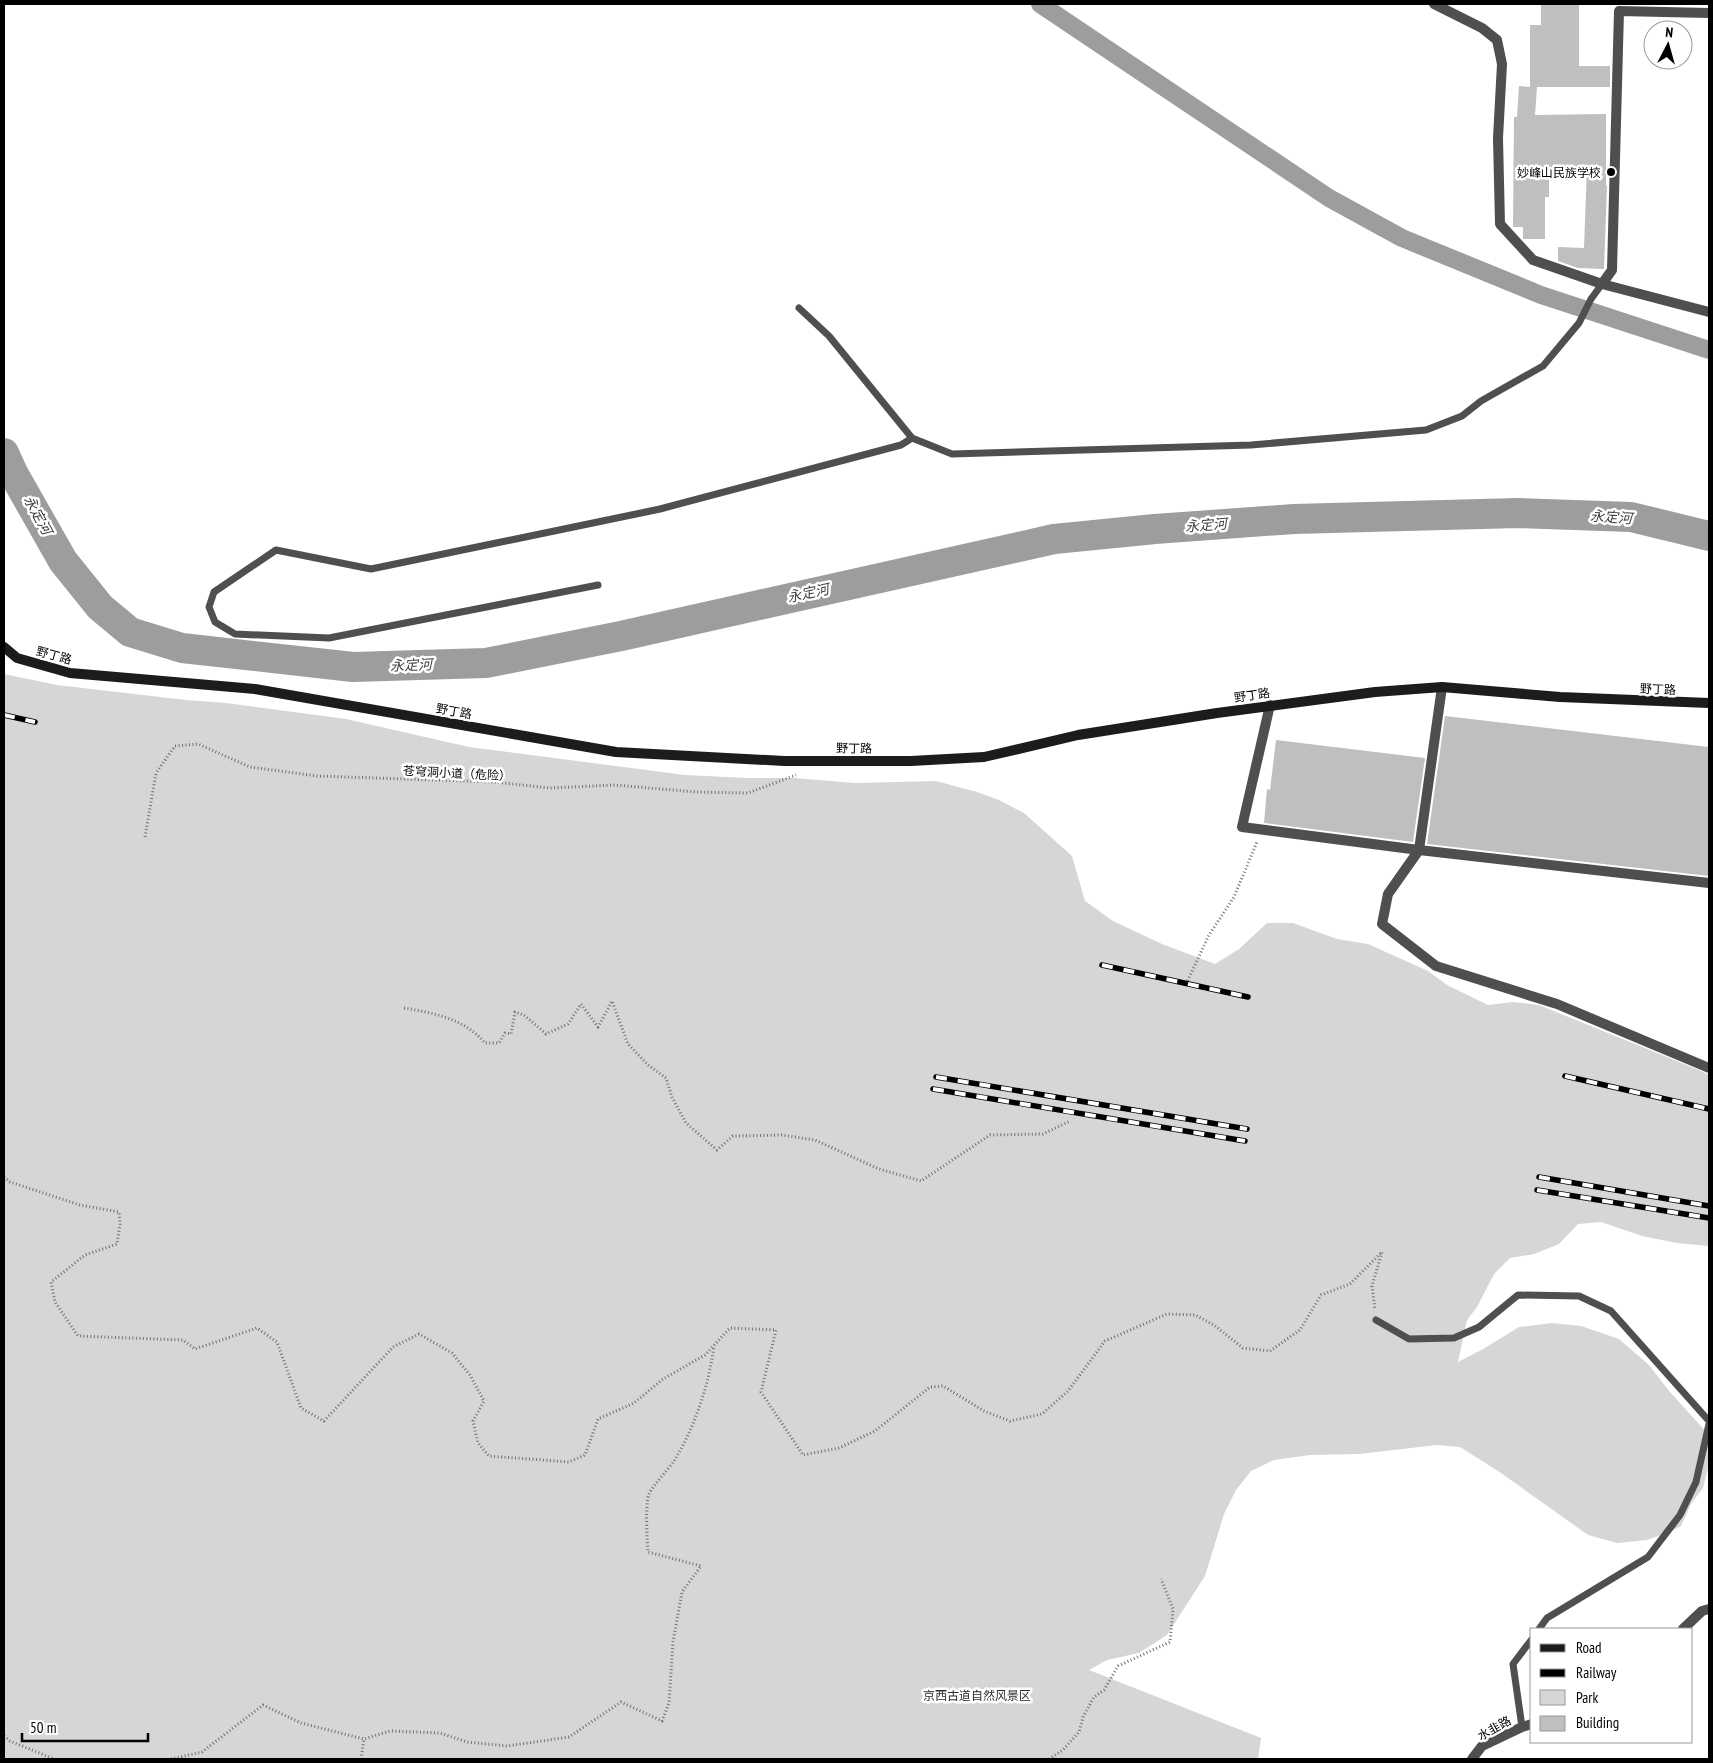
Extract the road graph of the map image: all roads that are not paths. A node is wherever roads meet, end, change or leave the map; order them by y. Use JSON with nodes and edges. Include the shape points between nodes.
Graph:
{"nodes":[{"id":1,"x":1434,"y":4,"type":"edge"},
{"id":2,"x":1709,"y":13,"type":"edge"},
{"id":3,"x":1602,"y":284,"type":"junction"},
{"id":4,"x":799,"y":308,"type":"dead end"},
{"id":5,"x":1709,"y":312,"type":"edge"},
{"id":6,"x":912,"y":438,"type":"junction"},
{"id":7,"x":598,"y":585,"type":"dead end"},
{"id":8,"x":4,"y":647,"type":"edge"},
{"id":9,"x":4,"y":654,"type":"edge"},
{"id":10,"x":17,"y":658,"type":"junction"},
{"id":11,"x":1442,"y":687,"type":"junction"},
{"id":12,"x":1709,"y":703,"type":"edge"},
{"id":13,"x":1270,"y":705,"type":"junction"},
{"id":14,"x":1419,"y":850,"type":"junction"},
{"id":15,"x":1709,"y":883,"type":"edge"},
{"id":16,"x":1709,"y":1068,"type":"edge"},
{"id":17,"x":1376,"y":1320,"type":"road end"},
{"id":18,"x":1709,"y":1422,"type":"edge"},
{"id":19,"x":1709,"y":1609,"type":"edge"},
{"id":20,"x":1540,"y":1628,"type":"edge"},
{"id":21,"x":1684,"y":1628,"type":"edge"},
{"id":22,"x":1530,"y":1642,"type":"edge"},
{"id":23,"x":1527,"y":1726,"type":"edge"},
{"id":24,"x":1472,"y":1759,"type":"edge"}],
"edges":[{"from":1,"to":3,"type":"street","via":[[1482,28],[1497,40],[1502,64],[1498,138],[1500,224],[1533,260]]},
{"from":2,"to":3,"type":"street","via":[[1619,11],[1612,270]]},
{"from":3,"to":5,"type":"street"},
{"from":3,"to":6,"type":"lane","via":[[1579,323],[1543,366],[1481,401],[1462,416],[1426,430],[1251,445],[952,454]]},
{"from":4,"to":6,"type":"lane","via":[[829,336]]},
{"from":6,"to":7,"type":"lane","via":[[902,445],[660,509],[372,569],[276,550],[214,592],[209,607],[215,622],[234,634],[328,638]]},
{"from":8,"to":10,"type":"main road","name":"野丁路"},
{"from":9,"to":10,"type":"street"},
{"from":10,"to":13,"type":"main road","name":"野丁路","via":[[70,673],[255,689],[616,752],[784,761],[911,761],[984,757],[1078,735]]},
{"from":11,"to":12,"type":"main road","name":"野丁路","via":[[1560,697]]},
{"from":11,"to":13,"type":"main road","name":"野丁路"},
{"from":11,"to":14,"type":"street"},
{"from":13,"to":14,"type":"street","via":[[1242,827]]},
{"from":14,"to":15,"type":"street"},
{"from":14,"to":16,"type":"street","via":[[1388,894],[1382,924],[1436,966],[1557,1004]]},
{"from":17,"to":18,"type":"lane","via":[[1409,1339],[1454,1338],[1479,1327],[1518,1295],[1579,1296],[1611,1310]]},
{"from":18,"to":20,"type":"lane","via":[[1696,1482],[1680,1515],[1648,1557],[1547,1618]]},
{"from":19,"to":21,"type":"street","via":[[1702,1611]]},
{"from":22,"to":23,"type":"lane","via":[[1513,1664]]},
{"from":23,"to":24,"type":"street","name":"水韭路","via":[[1482,1746]]}]}
